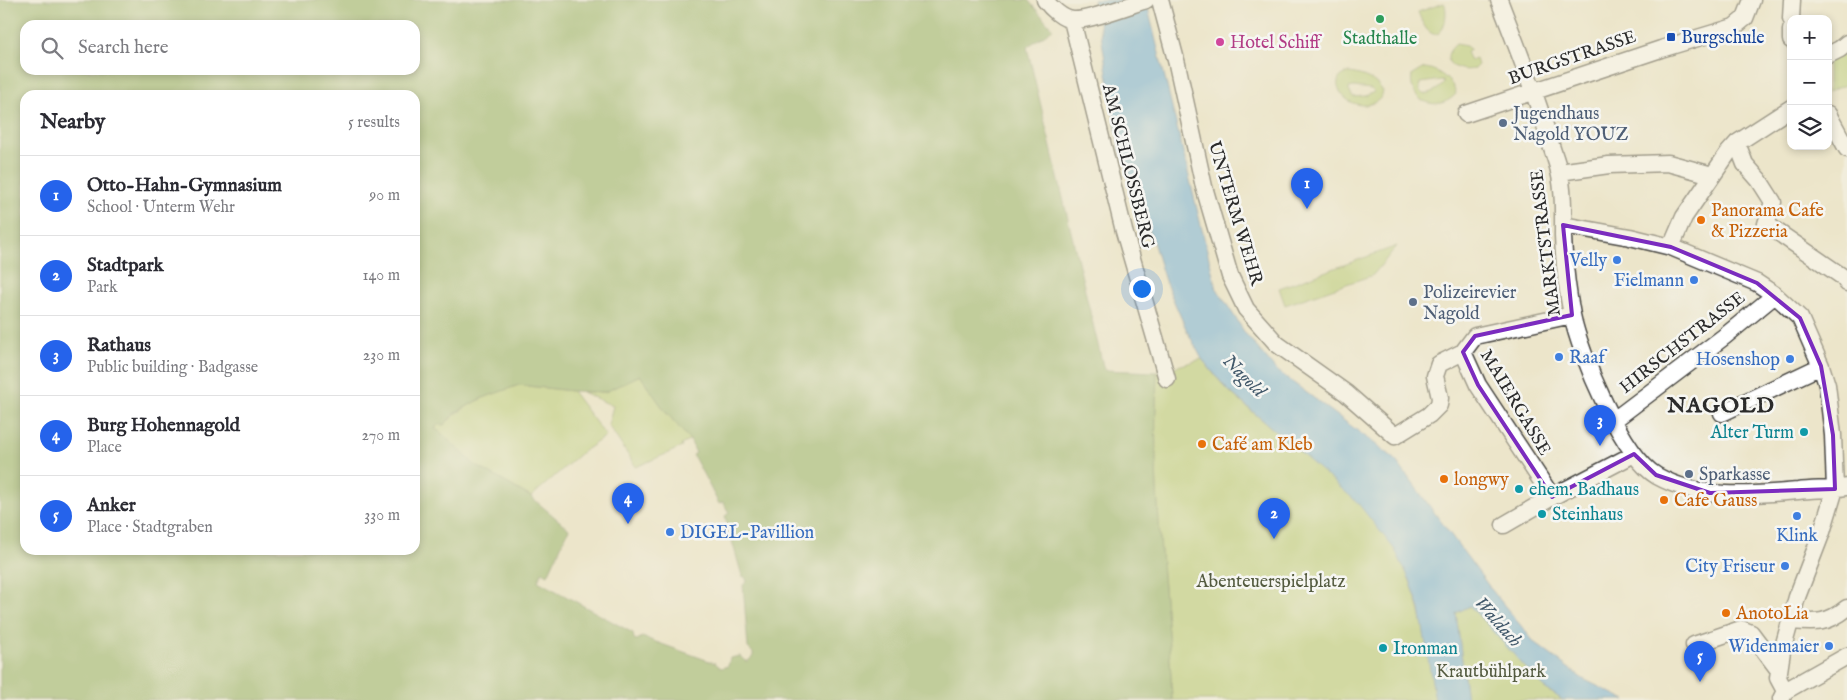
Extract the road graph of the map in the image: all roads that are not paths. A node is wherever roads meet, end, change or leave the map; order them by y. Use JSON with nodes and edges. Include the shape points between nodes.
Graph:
{"nodes":[{"id":1,"x":1045,"y":0,"type":"edge"},
{"id":2,"x":1146,"y":0,"type":"edge"},
{"id":3,"x":1160,"y":0,"type":"edge"},
{"id":4,"x":1499,"y":0,"type":"edge"},
{"id":5,"x":1752,"y":0,"type":"edge"},
{"id":6,"x":1792,"y":0,"type":"edge"},
{"id":7,"x":1791,"y":15,"type":"edge"},
{"id":8,"x":1078,"y":19,"type":"junction"},
{"id":9,"x":1847,"y":42,"type":"edge"},
{"id":10,"x":1832,"y":53,"type":"edge"},
{"id":11,"x":1535,"y":91,"type":"junction"},
{"id":12,"x":1787,"y":111,"type":"edge"},
{"id":13,"x":1466,"y":114,"type":"dead end"},
{"id":14,"x":1832,"y":122,"type":"edge"},
{"id":15,"x":1737,"y":143,"type":"junction"},
{"id":16,"x":1847,"y":150,"type":"edge"},
{"id":17,"x":1559,"y":172,"type":"junction"},
{"id":18,"x":1714,"y":172,"type":"junction"},
{"id":19,"x":1563,"y":226,"type":"junction"},
{"id":20,"x":1671,"y":247,"type":"junction"},
{"id":21,"x":1846,"y":278,"type":"edge"},
{"id":22,"x":1775,"y":295,"type":"junction"},
{"id":23,"x":1572,"y":315,"type":"junction"},
{"id":24,"x":1463,"y":352,"type":"junction"},
{"id":25,"x":1821,"y":366,"type":"junction"},
{"id":26,"x":1167,"y":379,"type":"dead end"},
{"id":27,"x":1722,"y":413,"type":"dead end"},
{"id":28,"x":1614,"y":420,"type":"junction"},
{"id":29,"x":1634,"y":454,"type":"junction"},
{"id":30,"x":1841,"y":488,"type":"edge"},
{"id":31,"x":1552,"y":497,"type":"junction"},
{"id":32,"x":1504,"y":524,"type":"dead end"},
{"id":33,"x":1847,"y":608,"type":"edge"},
{"id":34,"x":1791,"y":621,"type":"junction"},
{"id":35,"x":1694,"y":645,"type":"dead end"},
{"id":36,"x":1847,"y":656,"type":"edge"},
{"id":37,"x":1778,"y":669,"type":"junction"},
{"id":38,"x":1783,"y":695,"type":"edge"}],
"edges":[{"from":1,"to":8,"type":"street","via":[[1054,10]]},
{"from":2,"to":8,"type":"street"},
{"from":3,"to":24,"type":"street","name":"UNTERM WEHR","via":[[1204,187],[1230,276],[1246,310],[1277,344],[1346,393],[1395,436],[1439,405],[1435,376],[1439,364]]},
{"from":4,"to":11,"type":"street","name":"MARKTSTRASSE"},
{"from":5,"to":11,"type":"street","name":"BURGSTRASSE","via":[[1745,18],[1734,27]]},
{"from":6,"to":7,"type":"street"},
{"from":8,"to":26,"type":"street","name":"AM SCHLOSSBERG","via":[[1124,231]]},
{"from":9,"to":10,"type":"street"},
{"from":11,"to":13,"type":"street","name":"BURGSTRASSE"},
{"from":11,"to":17,"type":"street","name":"MARKTSTRASSE"},
{"from":12,"to":15,"type":"street"},
{"from":14,"to":16,"type":"street"},
{"from":15,"to":18,"type":"street"},
{"from":15,"to":21,"type":"street","via":[[1745,164],[1773,202],[1766,224]]},
{"from":17,"to":18,"type":"street","via":[[1609,165],[1668,163]]},
{"from":17,"to":19,"type":"street","name":"MARKTSTRASSE"},
{"from":18,"to":20,"type":"street","via":[[1684,217]]},
{"from":19,"to":20,"type":"street"},
{"from":19,"to":23,"type":"street","name":"MARKTSTRASSE"},
{"from":20,"to":22,"type":"street","via":[[1757,283]]},
{"from":22,"to":25,"type":"street","via":[[1800,318]]},
{"from":22,"to":28,"type":"street","name":"HIRSCHSTRASSE"},
{"from":23,"to":24,"type":"street","via":[[1475,336]]},
{"from":23,"to":28,"type":"street","name":"MARKTSTRASSE","via":[[1582,352]]},
{"from":24,"to":31,"type":"street","name":"MAIERGASSE","via":[[1478,385]]},
{"from":25,"to":27,"type":"street"},
{"from":25,"to":30,"type":"street","via":[[1827,384]]},
{"from":28,"to":29,"type":"street","name":"MARKTSTRASSE"},
{"from":29,"to":30,"type":"street","name":"MARKTSTRASSE","via":[[1656,475],[1683,487],[1710,493],[1762,495]]},
{"from":29,"to":31,"type":"street"},
{"from":30,"to":34,"type":"street"},
{"from":31,"to":32,"type":"street"},
{"from":33,"to":34,"type":"street","via":[[1834,618],[1812,623]]},
{"from":34,"to":37,"type":"street"},
{"from":35,"to":37,"type":"street","via":[[1741,630],[1752,633]]},
{"from":36,"to":38,"type":"street"},
{"from":37,"to":38,"type":"street"}]}
